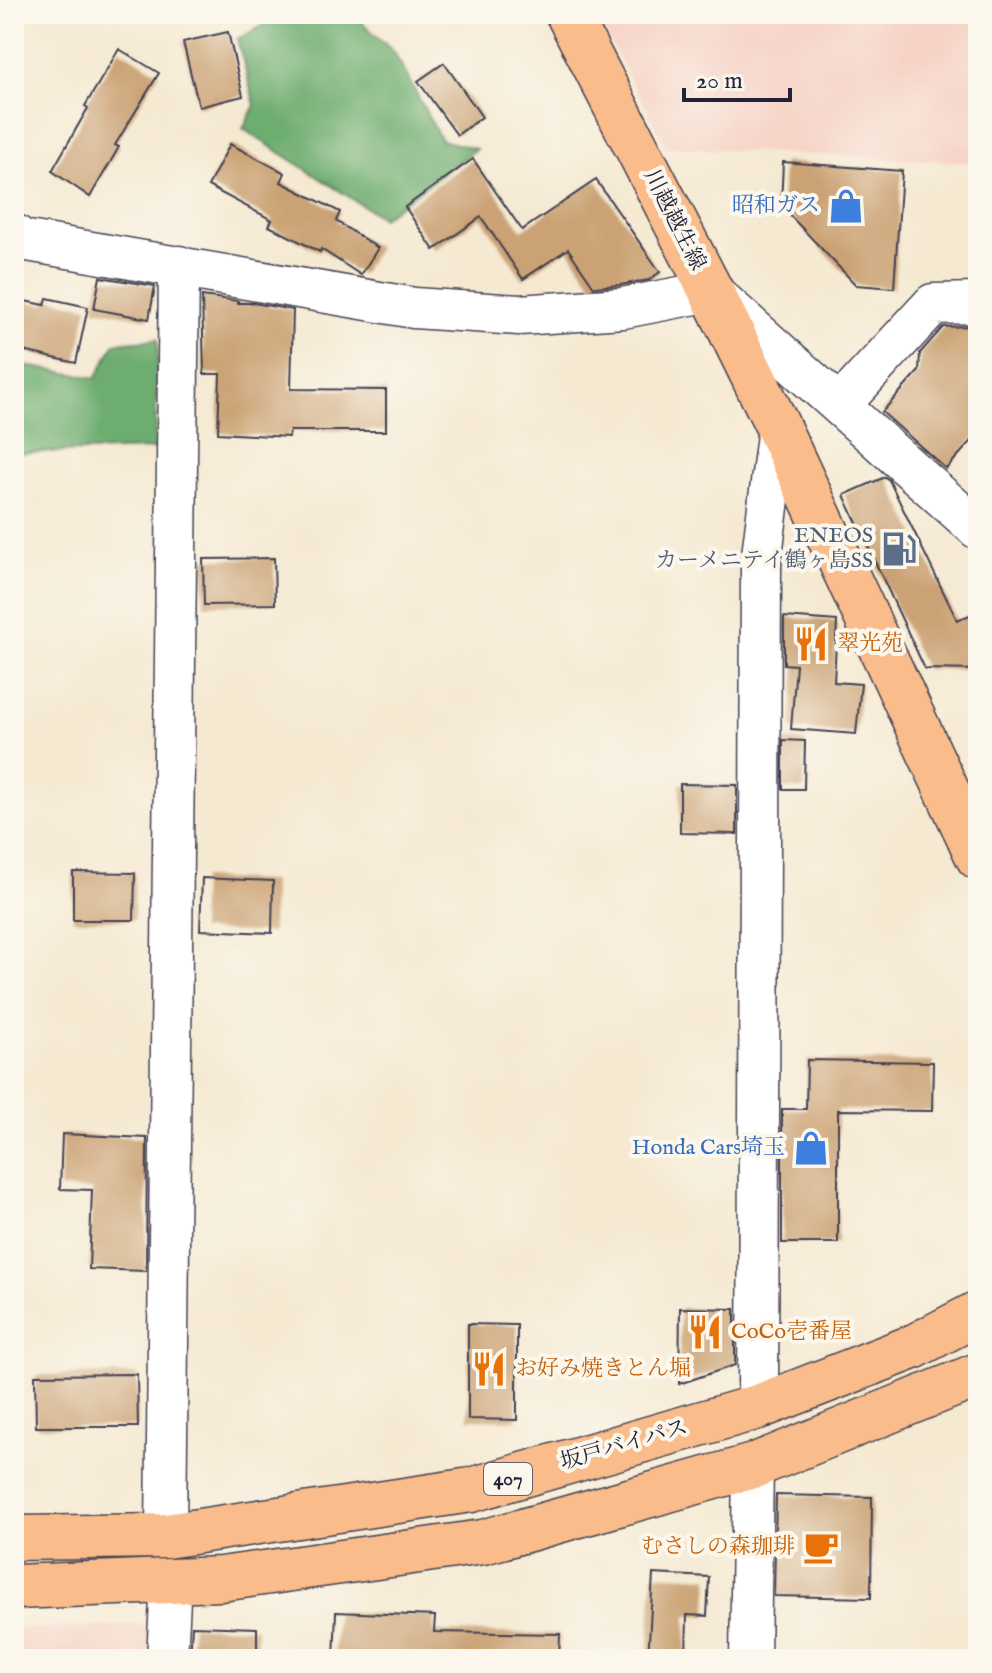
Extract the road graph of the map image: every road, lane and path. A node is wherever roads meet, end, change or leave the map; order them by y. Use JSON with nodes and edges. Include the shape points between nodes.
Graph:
{"nodes":[{"id":1,"x":568,"y":14,"type":"edge"},
{"id":2,"x":14,"y":234,"type":"edge"},
{"id":3,"x":179,"y":266,"type":"junction"},
{"id":4,"x":711,"y":291,"type":"junction"},
{"id":5,"x":978,"y":303,"type":"edge"},
{"id":6,"x":840,"y":405,"type":"junction"},
{"id":7,"x":778,"y":427,"type":"junction"},
{"id":8,"x":978,"y":529,"type":"edge"},
{"id":9,"x":978,"y":856,"type":"edge"},
{"id":10,"x":978,"y":1313,"type":"edge"},
{"id":11,"x":978,"y":1375,"type":"edge"},
{"id":12,"x":758,"y":1407,"type":"junction"},
{"id":13,"x":753,"y":1466,"type":"junction"},
{"id":14,"x":166,"y":1536,"type":"junction"},
{"id":15,"x":14,"y":1538,"type":"edge"},
{"id":16,"x":171,"y":1580,"type":"junction"},
{"id":17,"x":14,"y":1587,"type":"edge"},
{"id":18,"x":167,"y":1659,"type":"edge"},
{"id":19,"x":750,"y":1659,"type":"edge"}],
"edges":[{"from":1,"to":4,"type":"main road","name":"川越越生線"},
{"from":2,"to":3,"type":"street","via":[[22,240]]},
{"from":3,"to":4,"type":"street","via":[[414,308],[519,315],[623,308]]},
{"from":3,"to":14,"type":"street"},
{"from":4,"to":6,"type":"street"},
{"from":4,"to":7,"type":"main road","name":"川越越生線"},
{"from":5,"to":6,"type":"street","via":[[933,304]]},
{"from":6,"to":8,"type":"street"},
{"from":7,"to":9,"type":"main road","name":"川越越生線"},
{"from":7,"to":12,"type":"street","via":[[761,563]]},
{"from":10,"to":12,"type":"main road","name":"坂戸バイパス","number":"407","via":[[913,1347]]},
{"from":11,"to":13,"type":"main road","number":"407"},
{"from":12,"to":14,"type":"main road","name":"坂戸バイパス","number":"407","via":[[471,1490]]},
{"from":13,"to":16,"type":"main road","number":"407","via":[[483,1542],[221,1579]]},
{"from":13,"to":19,"type":"street"},
{"from":14,"to":15,"type":"main road","name":"坂戸バイパス","number":"407"},
{"from":16,"to":17,"type":"main road","number":"407"},
{"from":16,"to":18,"type":"street"}]}
